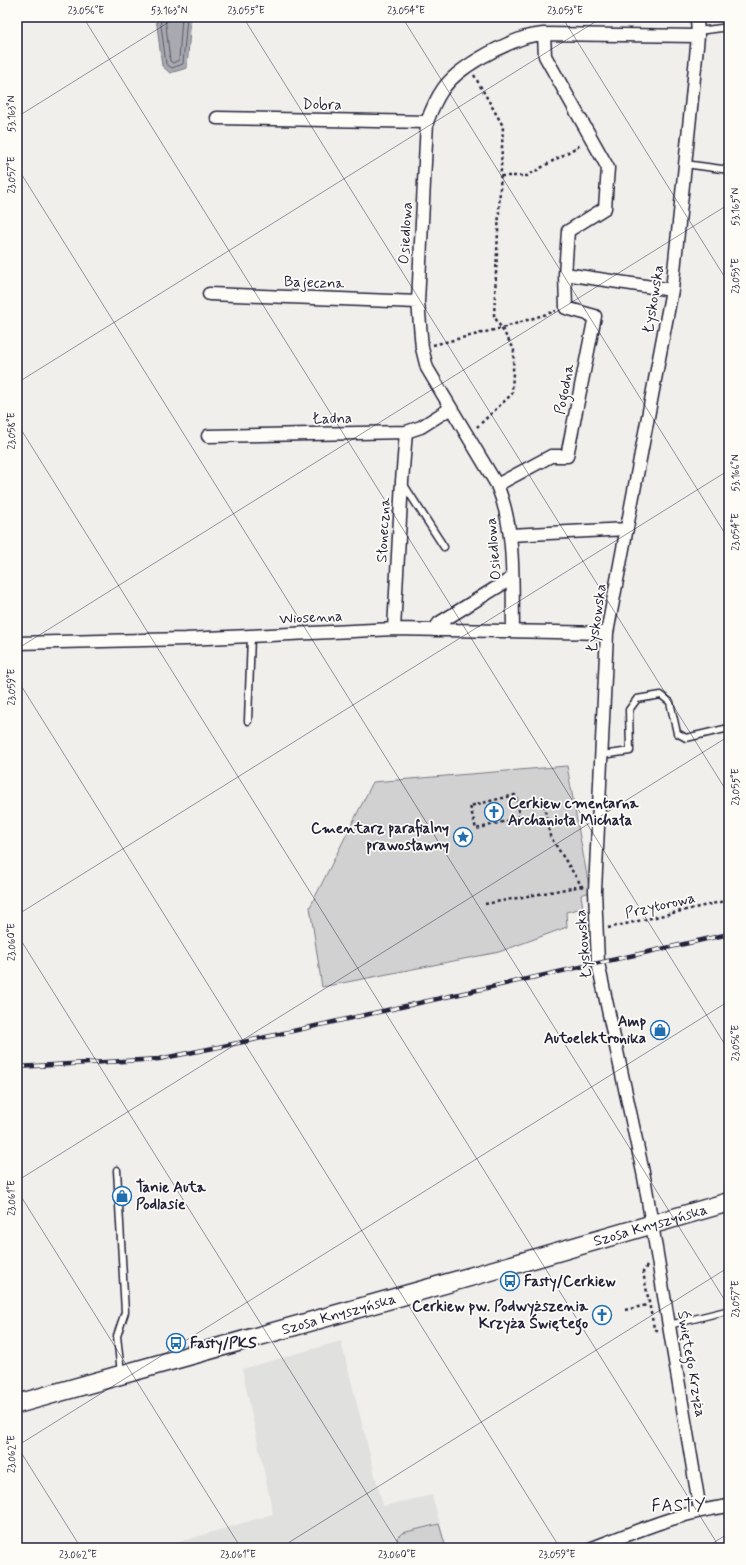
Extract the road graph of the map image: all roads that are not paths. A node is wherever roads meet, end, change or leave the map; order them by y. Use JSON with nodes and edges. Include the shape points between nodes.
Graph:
{"nodes":[{"id":1,"x":697,"y":17,"type":"edge"},
{"id":2,"x":729,"y":27,"type":"edge"},
{"id":3,"x":698,"y":33,"type":"junction"},
{"id":4,"x":544,"y":34,"type":"junction"},
{"id":5,"x":217,"y":118,"type":"dead end"},
{"id":6,"x":427,"y":122,"type":"junction"},
{"id":7,"x":685,"y":164,"type":"junction"},
{"id":8,"x":729,"y":170,"type":"edge"},
{"id":9,"x":565,"y":274,"type":"junction"},
{"id":10,"x":672,"y":290,"type":"junction"},
{"id":11,"x":209,"y":294,"type":"dead end"},
{"id":12,"x":418,"y":302,"type":"junction"},
{"id":13,"x":450,"y":408,"type":"junction"},
{"id":14,"x":406,"y":432,"type":"junction"},
{"id":15,"x":208,"y":436,"type":"dead end"},
{"id":16,"x":402,"y":481,"type":"junction"},
{"id":17,"x":497,"y":485,"type":"junction"},
{"id":18,"x":626,"y":529,"type":"junction"},
{"id":19,"x":510,"y":535,"type":"junction"},
{"id":20,"x":444,"y":547,"type":"dead end"},
{"id":21,"x":512,"y":578,"type":"junction"},
{"id":22,"x":394,"y":629,"type":"junction"},
{"id":23,"x":434,"y":630,"type":"junction"},
{"id":24,"x":513,"y":631,"type":"junction"},
{"id":25,"x":607,"y":633,"type":"junction"},
{"id":26,"x":252,"y":636,"type":"junction"},
{"id":27,"x":17,"y":643,"type":"edge"},
{"id":28,"x":248,"y":721,"type":"dead end"},
{"id":29,"x":729,"y":728,"type":"edge"},
{"id":30,"x":602,"y":755,"type":"junction"},
{"id":31,"x":117,"y":1170,"type":"dead end"},
{"id":32,"x":729,"y":1202,"type":"edge"},
{"id":33,"x":651,"y":1224,"type":"junction"},
{"id":34,"x":726,"y":1311,"type":"dead end"},
{"id":35,"x":669,"y":1325,"type":"junction"},
{"id":36,"x":122,"y":1374,"type":"junction"},
{"id":37,"x":18,"y":1401,"type":"edge"},
{"id":38,"x":729,"y":1506,"type":"edge"},
{"id":39,"x":700,"y":1510,"type":"junction"},
{"id":40,"x":592,"y":1548,"type":"edge"}],
"edges":[{"from":1,"to":3,"type":"street","name":"Łyskowska"},
{"from":2,"to":3,"type":"lane"},
{"from":3,"to":4,"type":"street","name":"Osiedlowa"},
{"from":3,"to":7,"type":"street","name":"Łyskowska"},
{"from":4,"to":6,"type":"street","name":"Osiedlowa","via":[[524,37],[468,66],[456,75],[434,104]]},
{"from":4,"to":9,"type":"street","via":[[546,56],[608,168],[605,208],[568,231]]},
{"from":5,"to":6,"type":"street","name":"Dobra"},
{"from":6,"to":12,"type":"street","name":"Osiedlowa"},
{"from":7,"to":8,"type":"lane"},
{"from":7,"to":10,"type":"street","name":"Łyskowska"},
{"from":9,"to":10,"type":"street"},
{"from":9,"to":17,"type":"street","name":"Pogodna","via":[[566,308],[595,316],[567,456],[551,456]]},
{"from":10,"to":18,"type":"street","name":"Łyskowska"},
{"from":11,"to":12,"type":"street","name":"Bajeczna"},
{"from":12,"to":13,"type":"street","name":"Osiedlowa","via":[[422,348],[427,368]]},
{"from":13,"to":14,"type":"street","name":"Ładna"},
{"from":13,"to":17,"type":"street","name":"Osiedlowa"},
{"from":14,"to":15,"type":"street","name":"Ładna"},
{"from":14,"to":16,"type":"street","name":"Słoneczna"},
{"from":16,"to":20,"type":"lane"},
{"from":16,"to":22,"type":"street","name":"Słoneczna"},
{"from":17,"to":19,"type":"street","name":"Osiedlowa","via":[[505,503]]},
{"from":18,"to":19,"type":"street"},
{"from":18,"to":25,"type":"street","name":"Łyskowska"},
{"from":19,"to":21,"type":"street","name":"Osiedlowa"},
{"from":21,"to":23,"type":"street","via":[[439,623]]},
{"from":21,"to":24,"type":"street","name":"Osiedlowa"},
{"from":22,"to":23,"type":"street","name":"Wiosenna"},
{"from":22,"to":26,"type":"street","name":"Wiosenna"},
{"from":23,"to":24,"type":"street","name":"Wiosenna"},
{"from":24,"to":25,"type":"street","name":"Wiosenna"},
{"from":25,"to":30,"type":"street","name":"Łyskowska"},
{"from":26,"to":27,"type":"street","name":"Wiosenna"},
{"from":26,"to":28,"type":"lane"},
{"from":29,"to":30,"type":"lane","via":[[686,738],[678,733],[670,702],[660,695],[637,699],[629,710],[630,751]]},
{"from":30,"to":33,"type":"street","name":"Łyskowska","via":[[595,891],[598,963],[644,1177]]},
{"from":31,"to":36,"type":"lane","via":[[125,1312],[117,1336]]},
{"from":32,"to":33,"type":"main road","name":"Szosa Knyszyńska"},
{"from":33,"to":35,"type":"street","name":"Świętego Krzyża"},
{"from":33,"to":36,"type":"main road","name":"Szosa Knyszyńska"},
{"from":34,"to":35,"type":"lane"},
{"from":35,"to":39,"type":"street","name":"Świętego Krzyża"},
{"from":36,"to":37,"type":"main road","name":"Szosa Knyszyńska"},
{"from":38,"to":39,"type":"street"},
{"from":39,"to":40,"type":"street"}]}
